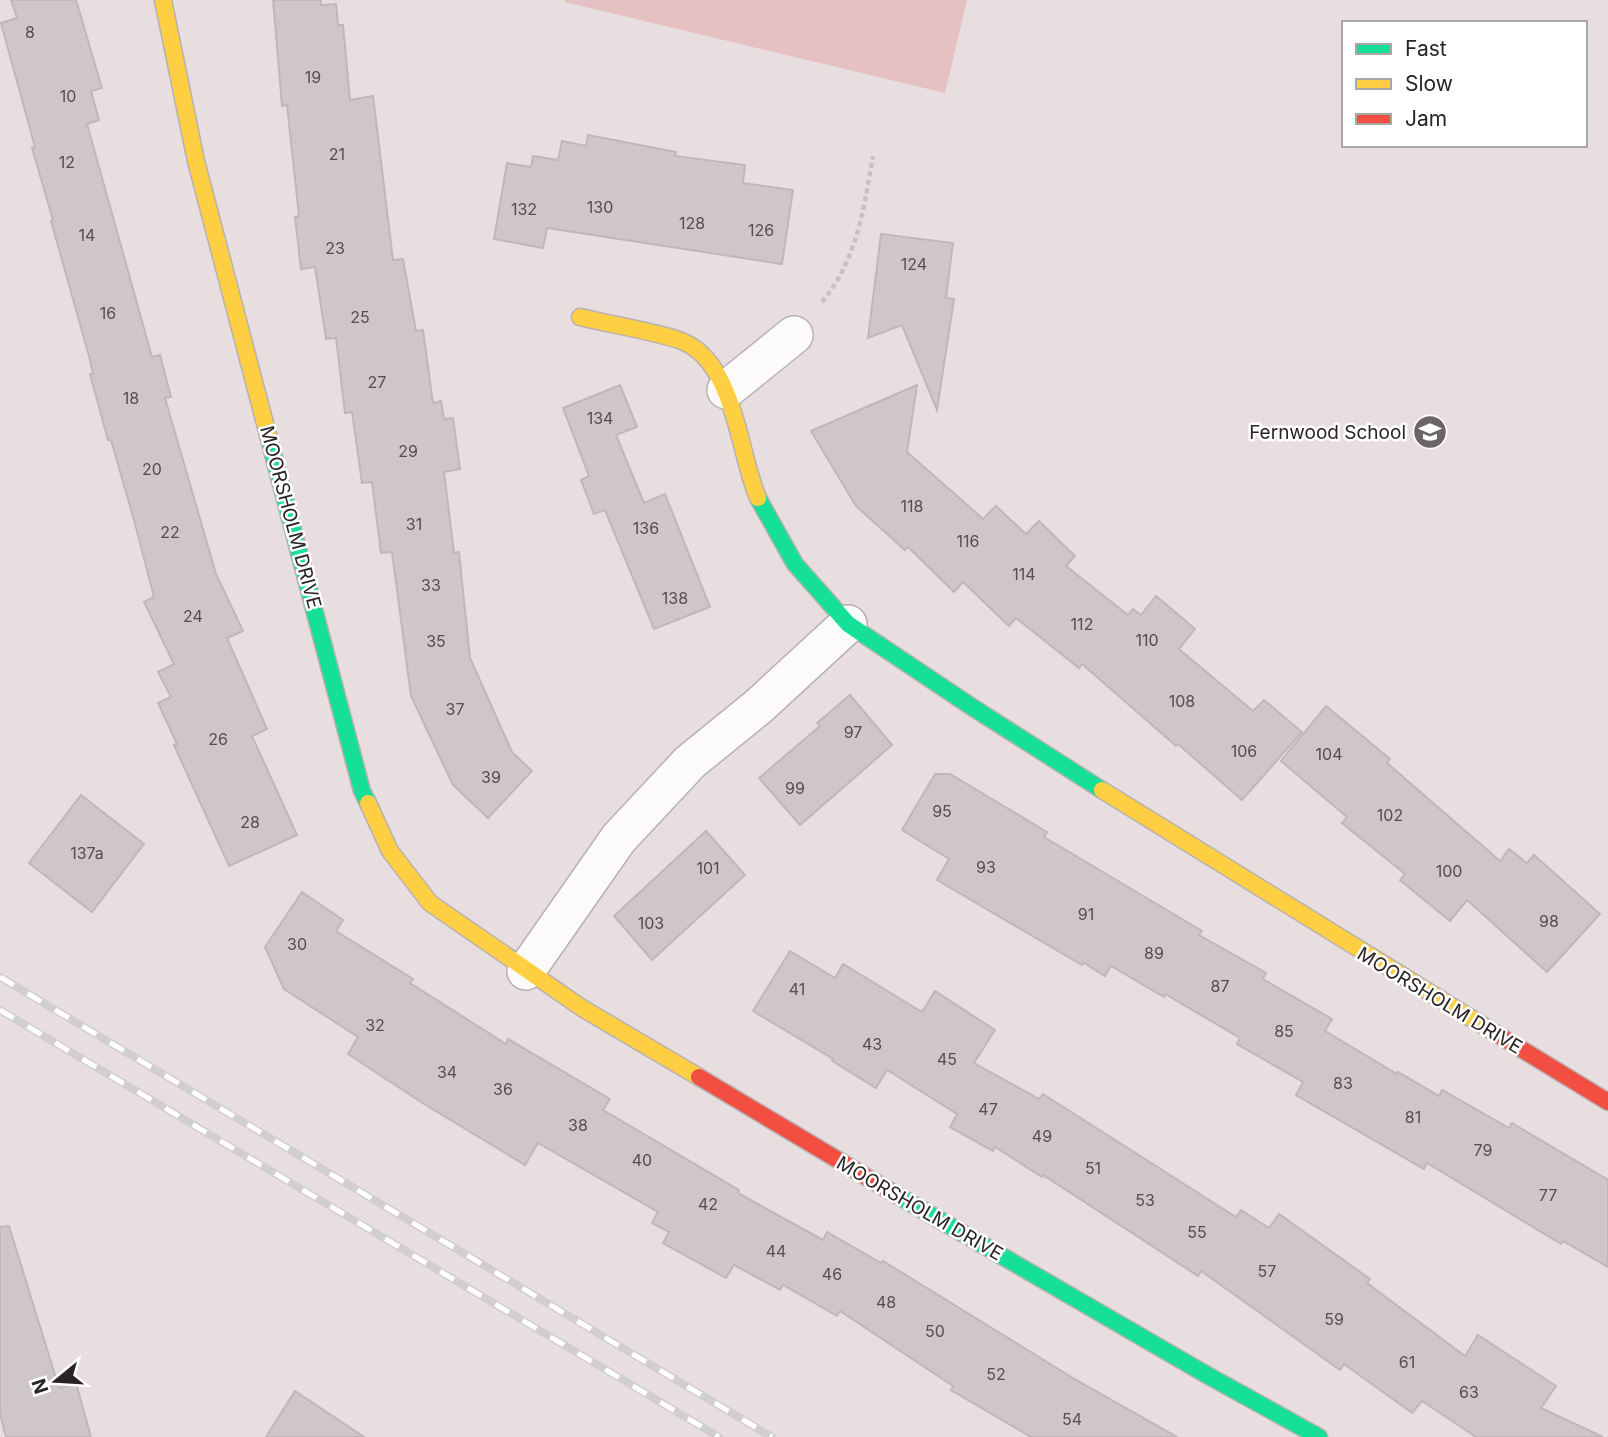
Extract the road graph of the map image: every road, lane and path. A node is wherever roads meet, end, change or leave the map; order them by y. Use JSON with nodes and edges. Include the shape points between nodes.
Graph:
{"nodes":[{"id":1,"x":163,"y":0,"type":"edge"},
{"id":2,"x":873,"y":156,"type":"dead end"},
{"id":3,"x":837,"y":283,"type":"dead end"},
{"id":4,"x":580,"y":317,"type":"dead end"},
{"id":5,"x":794,"y":335,"type":"dead end"},
{"id":6,"x":726,"y":390,"type":"junction"},
{"id":7,"x":848,"y":624,"type":"junction"},
{"id":8,"x":526,"y":971,"type":"junction"},
{"id":9,"x":1608,"y":1102,"type":"edge"},
{"id":10,"x":1319,"y":1437,"type":"edge"}],
"edges":[{"from":1,"to":8,"type":"street","name":"MOORSHOLM DRIVE","via":[[197,161],[362,790],[390,851],[430,903]]},
{"from":2,"to":3,"type":"path","via":[[861,225]]},
{"from":4,"to":6,"type":"street","name":"MOORSHOLM DRIVE","via":[[682,341],[705,357]]},
{"from":5,"to":6,"type":"street"},
{"from":6,"to":7,"type":"street","name":"MOORSHOLM DRIVE","via":[[751,482],[765,514],[795,564]]},
{"from":7,"to":8,"type":"street","via":[[690,762],[619,838]]},
{"from":7,"to":9,"type":"street","name":"MOORSHOLM DRIVE","via":[[1126,805]]},
{"from":8,"to":10,"type":"street","name":"MOORSHOLM DRIVE","via":[[878,1184]]}]}
